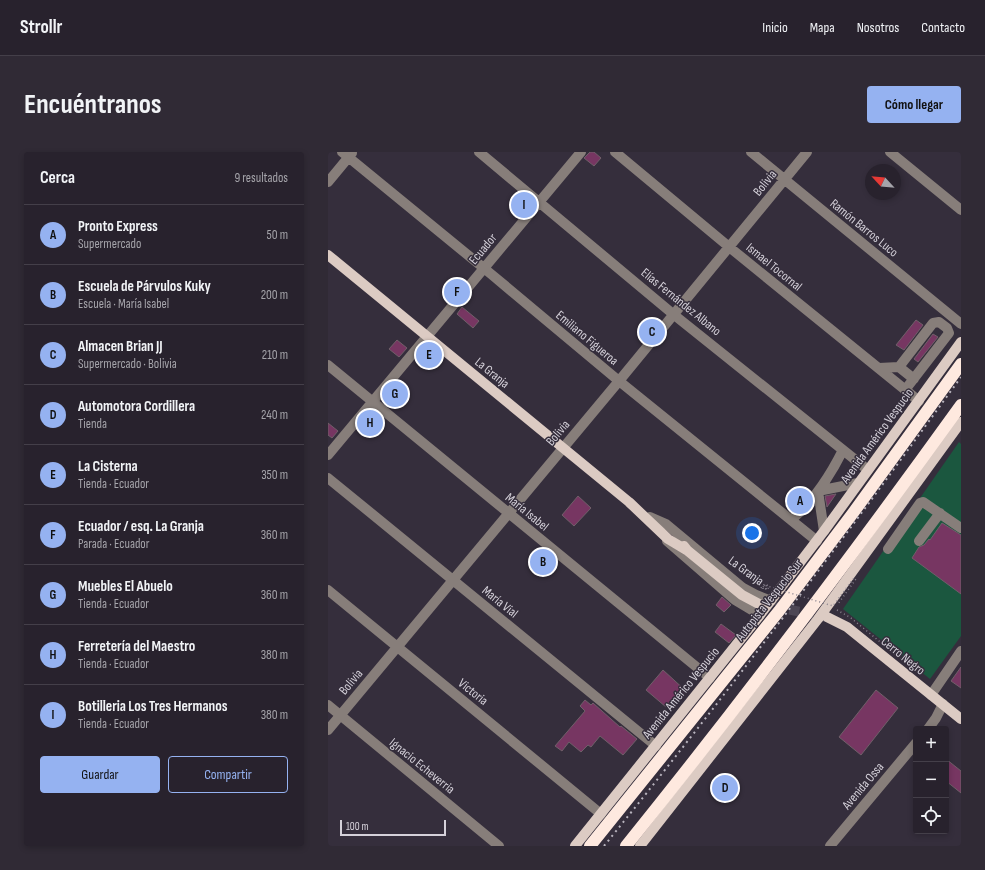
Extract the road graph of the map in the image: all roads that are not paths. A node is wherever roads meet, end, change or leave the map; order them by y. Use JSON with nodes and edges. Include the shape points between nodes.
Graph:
{"nodes":[{"id":1,"x":479,"y":152,"type":"edge"},
{"id":2,"x":582,"y":152,"type":"edge"},
{"id":3,"x":615,"y":152,"type":"edge"},
{"id":4,"x":751,"y":152,"type":"edge"},
{"id":5,"x":807,"y":152,"type":"edge"},
{"id":6,"x":890,"y":152,"type":"edge"},
{"id":7,"x":348,"y":154,"type":"edge"},
{"id":8,"x":784,"y":179,"type":"junction"},
{"id":9,"x":328,"y":182,"type":"edge"},
{"id":10,"x":540,"y":202,"type":"junction"},
{"id":11,"x":961,"y":210,"type":"edge"},
{"id":12,"x":729,"y":247,"type":"junction"},
{"id":13,"x":328,"y":255,"type":"edge"},
{"id":14,"x":484,"y":268,"type":"junction"},
{"id":15,"x":673,"y":314,"type":"junction"},
{"id":16,"x":961,"y":324,"type":"edge"},
{"id":17,"x":427,"y":336,"type":"junction"},
{"id":18,"x":961,"y":342,"type":"edge"},
{"id":19,"x":961,"y":364,"type":"edge"},
{"id":20,"x":328,"y":365,"type":"edge"},
{"id":21,"x":899,"y":367,"type":"junction"},
{"id":22,"x":879,"y":368,"type":"junction"},
{"id":23,"x":914,"y":379,"type":"junction"},
{"id":24,"x":619,"y":381,"type":"junction"},
{"id":25,"x":905,"y":390,"type":"junction"},
{"id":26,"x":919,"y":401,"type":"junction"},
{"id":27,"x":372,"y":402,"type":"junction"},
{"id":28,"x":961,"y":405,"type":"edge"},
{"id":29,"x":961,"y":422,"type":"edge"},
{"id":30,"x":563,"y":447,"type":"junction"},
{"id":31,"x":843,"y":450,"type":"junction"},
{"id":32,"x":328,"y":455,"type":"edge"},
{"id":33,"x":868,"y":470,"type":"junction"},
{"id":34,"x":328,"y":478,"type":"edge"},
{"id":35,"x":858,"y":483,"type":"junction"},
{"id":36,"x":818,"y":491,"type":"junction"},
{"id":37,"x":640,"y":511,"type":"junction"},
{"id":38,"x":508,"y":513,"type":"junction"},
{"id":39,"x":940,"y":513,"type":"junction"},
{"id":40,"x":650,"y":517,"type":"junction"},
{"id":41,"x":791,"y":520,"type":"junction"},
{"id":42,"x":655,"y":527,"type":"junction"},
{"id":43,"x":961,"y":528,"type":"edge"},
{"id":44,"x":824,"y":531,"type":"junction"},
{"id":45,"x":816,"y":541,"type":"junction"},
{"id":46,"x":919,"y":541,"type":"dead end"},
{"id":47,"x":888,"y":549,"type":"dead end"},
{"id":48,"x":688,"y":551,"type":"junction"},
{"id":49,"x":453,"y":580,"type":"junction"},
{"id":50,"x":328,"y":590,"type":"edge"},
{"id":51,"x":771,"y":601,"type":"junction"},
{"id":52,"x":759,"y":604,"type":"tunnel mouth"},
{"id":53,"x":760,"y":615,"type":"junction"},
{"id":54,"x":822,"y":618,"type":"junction"},
{"id":55,"x":397,"y":647,"type":"junction"},
{"id":56,"x":961,"y":651,"type":"edge"},
{"id":57,"x":710,"y":678,"type":"junction"},
{"id":58,"x":931,"y":695,"type":"junction"},
{"id":59,"x":943,"y":704,"type":"junction"},
{"id":60,"x":328,"y":705,"type":"edge"},
{"id":61,"x":340,"y":715,"type":"junction"},
{"id":62,"x":961,"y":719,"type":"edge"},
{"id":63,"x":930,"y":726,"type":"edge"},
{"id":64,"x":328,"y":730,"type":"edge"},
{"id":65,"x":656,"y":746,"type":"junction"},
{"id":66,"x":913,"y":747,"type":"edge"},
{"id":67,"x":601,"y":814,"type":"junction"},
{"id":68,"x":499,"y":846,"type":"edge"},
{"id":69,"x":575,"y":846,"type":"edge"},
{"id":70,"x":590,"y":846,"type":"edge"},
{"id":71,"x":626,"y":846,"type":"edge"},
{"id":72,"x":640,"y":846,"type":"edge"},
{"id":73,"x":830,"y":846,"type":"edge"}],
"edges":[{"from":1,"to":10,"type":"street","name":"Elías Fernández Albano"},
{"from":2,"to":10,"type":"street","name":"Ecuador"},
{"from":3,"to":12,"type":"street","name":"Ismael Tocornal"},
{"from":4,"to":8,"type":"street","name":"Ramón Barros Luco"},
{"from":5,"to":8,"type":"street","name":"Bolivia"},
{"from":6,"to":11,"type":"street"},
{"from":7,"to":9,"type":"street"},
{"from":7,"to":14,"type":"street","name":"Emiliano Figueroa"},
{"from":8,"to":12,"type":"street","name":"Bolivia"},
{"from":8,"to":16,"type":"street","name":"Ramón Barros Luco"},
{"from":10,"to":14,"type":"street","name":"Ecuador"},
{"from":10,"to":15,"type":"street","name":"Elías Fernández Albano"},
{"from":12,"to":15,"type":"street","name":"Bolivia"},
{"from":12,"to":22,"type":"street","name":"Ismael Tocornal"},
{"from":13,"to":17,"type":"main road","name":"La Granja"},
{"from":14,"to":17,"type":"street","name":"Ecuador"},
{"from":14,"to":24,"type":"street","name":"Emiliano Figueroa"},
{"from":15,"to":24,"type":"street","name":"Bolivia"},
{"from":15,"to":31,"type":"street","name":"Elías Fernández Albano"},
{"from":17,"to":27,"type":"street","name":"Ecuador"},
{"from":17,"to":30,"type":"main road","name":"La Granja"},
{"from":18,"to":26,"type":"main road","name":"Avenida Américo Vespucio"},
{"from":19,"to":70,"type":"highway","name":"Autopista Vespucio Sur","via":[[783,605]]},
{"from":20,"to":27,"type":"street","name":"María Isabel"},
{"from":21,"to":22,"type":"street"},
{"from":21,"to":23,"type":"street"},
{"from":21,"to":23,"type":"street","via":[[934,323],[939,322],[947,328],[949,333]]},
{"from":22,"to":25,"type":"street","name":"Ismael Tocornal"},
{"from":23,"to":25,"type":"street"},
{"from":24,"to":30,"type":"street","name":"Bolivia"},
{"from":24,"to":41,"type":"street","name":"Emiliano Figueroa"},
{"from":25,"to":26,"type":"street","name":"Ismael Tocornal"},
{"from":26,"to":33,"type":"main road","name":"Avenida Américo Vespucio"},
{"from":27,"to":32,"type":"street","name":"Ecuador"},
{"from":27,"to":38,"type":"street","name":"María Isabel"},
{"from":28,"to":71,"type":"highway","via":[[832,582]]},
{"from":29,"to":54,"type":"main road"},
{"from":30,"to":37,"type":"main road","name":"La Granja"},
{"from":30,"to":38,"type":"street","name":"Bolivia"},
{"from":31,"to":33,"type":"street","name":"Elías Fernández Albano"},
{"from":31,"to":36,"type":"street","via":[[832,472]]},
{"from":33,"to":35,"type":"main road","name":"Avenida Américo Vespucio"},
{"from":34,"to":49,"type":"street","name":"María Vial"},
{"from":35,"to":36,"type":"street"},
{"from":35,"to":44,"type":"main road","name":"Avenida Américo Vespucio"},
{"from":36,"to":41,"type":"street"},
{"from":36,"to":44,"type":"street"},
{"from":37,"to":40,"type":"main road","name":"La Granja"},
{"from":37,"to":42,"type":"main road","name":"La Granja"},
{"from":38,"to":49,"type":"street","name":"Bolivia"},
{"from":38,"to":57,"type":"street","name":"María Isabel"},
{"from":39,"to":43,"type":"street"},
{"from":39,"to":46,"type":"street"},
{"from":39,"to":47,"type":"street","via":[[925,502],[920,503]]},
{"from":40,"to":48,"type":"main road","name":"La Granja"},
{"from":40,"to":51,"type":"street","name":"La Granja","via":[[666,524],[750,592]]},
{"from":41,"to":45,"type":"street","name":"Emiliano Figueroa"},
{"from":42,"to":48,"type":"main road","name":"La Granja","via":[[668,539]]},
{"from":42,"to":53,"type":"street","name":"La Granja","via":[[678,552],[735,600]]},
{"from":44,"to":45,"type":"main road","name":"Avenida Américo Vespucio"},
{"from":45,"to":51,"type":"main road","name":"Avenida Américo Vespucio"},
{"from":48,"to":52,"type":"main road","name":"La Granja","via":[[742,595]]},
{"from":49,"to":55,"type":"street","name":"Bolivia"},
{"from":49,"to":65,"type":"street","name":"María Vial"},
{"from":50,"to":55,"type":"street","name":"Victoria"},
{"from":51,"to":53,"type":"main road","name":"Avenida Américo Vespucio"},
{"from":53,"to":57,"type":"main road","name":"Avenida Américo Vespucio"},
{"from":54,"to":58,"type":"main road","via":[[842,630],[908,684]]},
{"from":54,"to":72,"type":"main road"},
{"from":55,"to":61,"type":"street","name":"Bolivia"},
{"from":55,"to":67,"type":"street","name":"Victoria"},
{"from":56,"to":58,"type":"street"},
{"from":57,"to":65,"type":"main road","name":"Avenida Américo Vespucio"},
{"from":58,"to":59,"type":"main road"},
{"from":59,"to":62,"type":"main road"},
{"from":59,"to":63,"type":"street"},
{"from":60,"to":61,"type":"street","name":"Ignacio Echeverria"},
{"from":61,"to":64,"type":"street","name":"Bolivia"},
{"from":61,"to":68,"type":"street","name":"Ignacio Echeverria"},
{"from":65,"to":67,"type":"main road","name":"Avenida Américo Vespucio"},
{"from":66,"to":73,"type":"street","name":"Avenida Ossa"},
{"from":67,"to":69,"type":"main road","name":"Avenida Américo Vespucio"}]}
